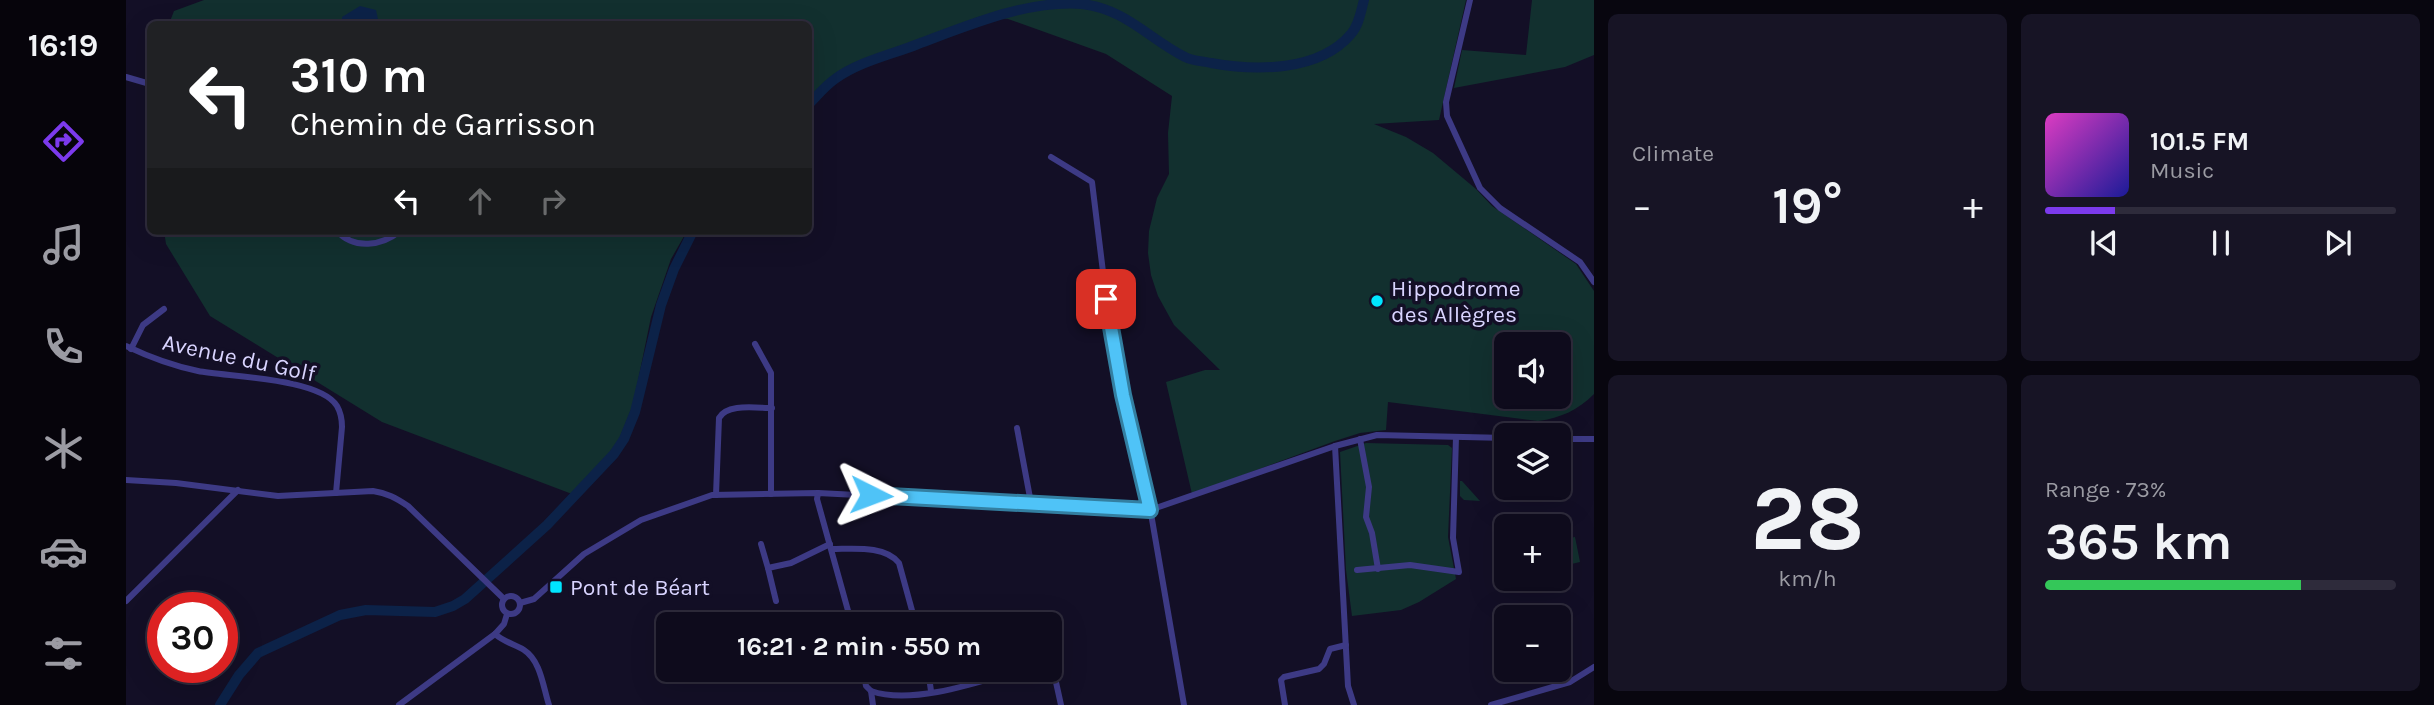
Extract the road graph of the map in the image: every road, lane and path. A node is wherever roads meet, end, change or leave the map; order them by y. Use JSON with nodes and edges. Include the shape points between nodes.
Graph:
{"nodes":[{"id":1,"x":1469,"y":0,"type":"edge"},
{"id":2,"x":126,"y":77,"type":"edge"},
{"id":3,"x":147,"y":83,"type":"edge"},
{"id":4,"x":1051,"y":157,"type":"dead end"},
{"id":5,"x":340,"y":235,"type":"edge"},
{"id":6,"x":396,"y":235,"type":"edge"},
{"id":7,"x":1594,"y":282,"type":"edge"},
{"id":8,"x":164,"y":309,"type":"dead end"},
{"id":9,"x":755,"y":344,"type":"dead end"},
{"id":10,"x":128,"y":347,"type":"edge"},
{"id":11,"x":772,"y":408,"type":"junction"},
{"id":12,"x":1017,"y":428,"type":"dead end"},
{"id":13,"x":1456,"y":437,"type":"junction"},
{"id":14,"x":1494,"y":438,"type":"edge"},
{"id":15,"x":1360,"y":439,"type":"junction"},
{"id":16,"x":1571,"y":439,"type":"edge"},
{"id":17,"x":1594,"y":439,"type":"edge"},
{"id":18,"x":1335,"y":446,"type":"junction"},
{"id":19,"x":126,"y":480,"type":"edge"},
{"id":20,"x":238,"y":490,"type":"junction"},
{"id":21,"x":818,"y":492,"type":"junction"},
{"id":22,"x":336,"y":493,"type":"junction"},
{"id":23,"x":771,"y":494,"type":"junction"},
{"id":24,"x":716,"y":495,"type":"junction"},
{"id":25,"x":1031,"y":503,"type":"junction"},
{"id":26,"x":1150,"y":510,"type":"junction"},
{"id":27,"x":761,"y":544,"type":"dead end"},
{"id":28,"x":831,"y":546,"type":"junction"},
{"id":29,"x":768,"y":568,"type":"junction"},
{"id":30,"x":1378,"y":569,"type":"junction"},
{"id":31,"x":1357,"y":570,"type":"dead end"},
{"id":32,"x":503,"y":598,"type":"junction"},
{"id":33,"x":126,"y":601,"type":"edge"},
{"id":34,"x":776,"y":601,"type":"dead end"},
{"id":35,"x":520,"y":603,"type":"junction"},
{"id":36,"x":849,"y":612,"type":"edge"},
{"id":37,"x":912,"y":612,"type":"edge"},
{"id":38,"x":507,"y":614,"type":"junction"},
{"id":39,"x":495,"y":634,"type":"junction"},
{"id":40,"x":1346,"y":645,"type":"junction"},
{"id":41,"x":1594,"y":667,"type":"edge"},
{"id":42,"x":867,"y":682,"type":"edge"},
{"id":43,"x":930,"y":682,"type":"edge"},
{"id":44,"x":980,"y":682,"type":"edge"},
{"id":45,"x":1055,"y":682,"type":"edge"},
{"id":46,"x":869,"y":689,"type":"junction"},
{"id":47,"x":931,"y":691,"type":"junction"},
{"id":48,"x":398,"y":705,"type":"edge"},
{"id":49,"x":549,"y":705,"type":"edge"},
{"id":50,"x":873,"y":705,"type":"edge"},
{"id":51,"x":1060,"y":705,"type":"edge"},
{"id":52,"x":1184,"y":705,"type":"edge"},
{"id":53,"x":1285,"y":705,"type":"edge"},
{"id":54,"x":1354,"y":705,"type":"edge"},
{"id":55,"x":1491,"y":705,"type":"edge"}],
"edges":[{"from":1,"to":7,"type":"street","via":[[1446,102],[1447,116],[1480,187],[1500,208],[1580,262]]},
{"from":2,"to":3,"type":"street"},
{"from":4,"to":26,"type":"street","via":[[1092,182],[1109,321]]},
{"from":5,"to":6,"type":"street","via":[[368,245]]},
{"from":8,"to":10,"type":"street","via":[[143,325]]},
{"from":9,"to":11,"type":"street","via":[[771,373]]},
{"from":10,"to":22,"type":"street","name":"Avenue du Golf","via":[[195,370],[302,386],[332,400],[342,416]]},
{"from":11,"to":23,"type":"street"},
{"from":11,"to":24,"type":"street","via":[[721,413]]},
{"from":12,"to":25,"type":"street"},
{"from":13,"to":14,"type":"street"},
{"from":13,"to":15,"type":"street","via":[[1377,435]]},
{"from":13,"to":30,"type":"street","via":[[1454,538],[1459,572],[1410,565]]},
{"from":15,"to":18,"type":"street"},
{"from":15,"to":30,"type":"street","via":[[1369,487],[1366,517]]},
{"from":16,"to":17,"type":"street"},
{"from":18,"to":26,"type":"street"},
{"from":18,"to":40,"type":"street"},
{"from":19,"to":20,"type":"street"},
{"from":20,"to":22,"type":"street","via":[[278,496]]},
{"from":20,"to":33,"type":"street"},
{"from":21,"to":23,"type":"street"},
{"from":21,"to":25,"type":"street"},
{"from":21,"to":28,"type":"street"},
{"from":22,"to":32,"type":"street","via":[[373,491],[408,506]]},
{"from":23,"to":24,"type":"street"},
{"from":24,"to":35,"type":"street","via":[[641,520],[584,554],[534,599]]},
{"from":25,"to":26,"type":"street"},
{"from":26,"to":52,"type":"street"},
{"from":27,"to":29,"type":"street"},
{"from":28,"to":29,"type":"street"},
{"from":28,"to":36,"type":"street"},
{"from":28,"to":37,"type":"street","via":[[894,556]]},
{"from":29,"to":34,"type":"street"},
{"from":30,"to":31,"type":"street"},
{"from":32,"to":35,"type":"street","via":[[512,595]]},
{"from":32,"to":38,"type":"street","via":[[501,607]]},
{"from":35,"to":38,"type":"street","via":[[516,613]]},
{"from":38,"to":39,"type":"street"},
{"from":39,"to":48,"type":"street"},
{"from":39,"to":49,"type":"street","via":[[535,660]]},
{"from":40,"to":53,"type":"street","via":[[1331,649],[1319,669],[1284,677],[1280,685]]},
{"from":40,"to":54,"type":"street"},
{"from":41,"to":55,"type":"street","via":[[1570,682]]},
{"from":42,"to":46,"type":"street"},
{"from":43,"to":47,"type":"street"},
{"from":44,"to":47,"type":"street"},
{"from":45,"to":51,"type":"street"},
{"from":46,"to":47,"type":"street","via":[[893,695]]},
{"from":46,"to":50,"type":"street"}]}
